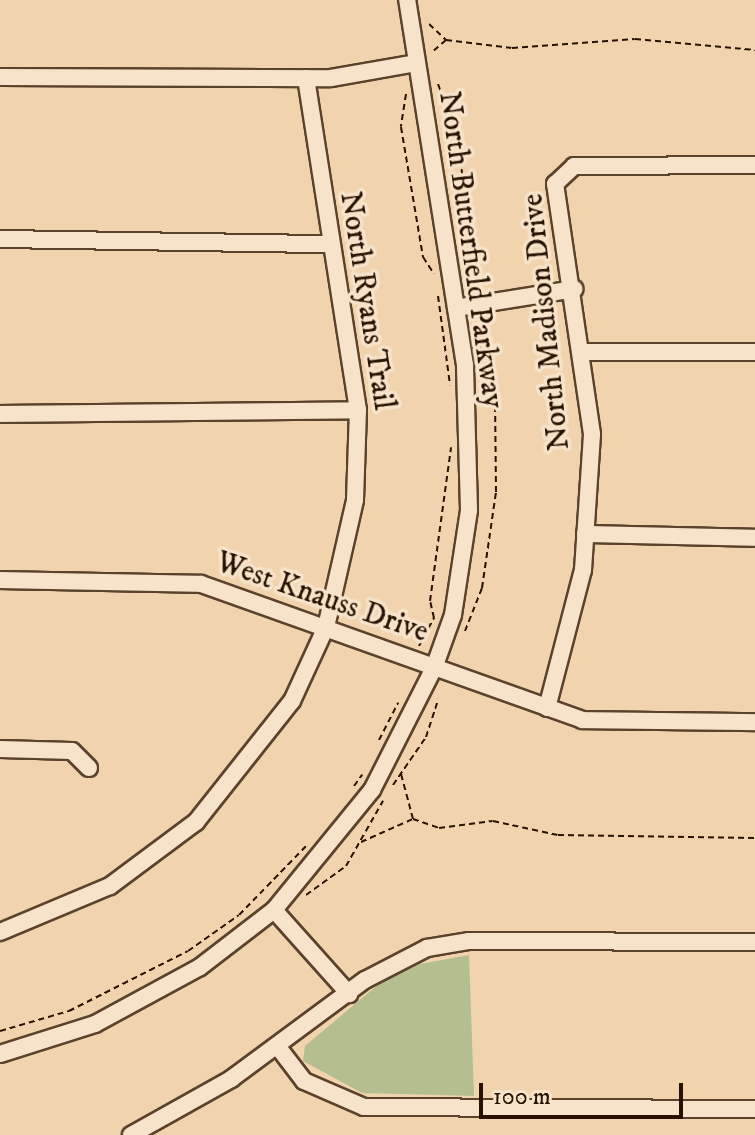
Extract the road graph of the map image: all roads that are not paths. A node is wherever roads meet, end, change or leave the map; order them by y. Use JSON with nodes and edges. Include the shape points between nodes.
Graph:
{"nodes":[{"id":1,"x":407,"y":0,"type":"edge"},
{"id":2,"x":416,"y":63,"type":"junction"},
{"id":3,"x":0,"y":77,"type":"edge"},
{"id":4,"x":306,"y":78,"type":"junction"},
{"id":5,"x":755,"y":165,"type":"edge"},
{"id":6,"x":0,"y":239,"type":"edge"},
{"id":7,"x":330,"y":244,"type":"junction"},
{"id":8,"x":574,"y":289,"type":"junction"},
{"id":9,"x":456,"y":308,"type":"junction"},
{"id":10,"x":583,"y":352,"type":"junction"},
{"id":11,"x":755,"y":352,"type":"edge"},
{"id":12,"x":358,"y":410,"type":"junction"},
{"id":13,"x":0,"y":414,"type":"edge"},
{"id":14,"x":585,"y":534,"type":"junction"},
{"id":15,"x":755,"y":538,"type":"edge"},
{"id":16,"x":0,"y":580,"type":"edge"},
{"id":17,"x":326,"y":627,"type":"junction"},
{"id":18,"x":434,"y":668,"type":"junction"},
{"id":19,"x":547,"y":708,"type":"junction"},
{"id":20,"x":755,"y":722,"type":"edge"},
{"id":21,"x":0,"y":749,"type":"edge"},
{"id":22,"x":89,"y":768,"type":"dead end"},
{"id":23,"x":274,"y":910,"type":"junction"},
{"id":24,"x":0,"y":932,"type":"edge"},
{"id":25,"x":755,"y":942,"type":"edge"},
{"id":26,"x":349,"y":994,"type":"junction"},
{"id":27,"x":278,"y":1047,"type":"junction"},
{"id":28,"x":0,"y":1054,"type":"edge"},
{"id":29,"x":755,"y":1109,"type":"edge"},
{"id":30,"x":131,"y":1135,"type":"edge"}],
"edges":[{"from":1,"to":2,"type":"street","name":"North Butterfield Parkway"},
{"from":2,"to":4,"type":"street"},
{"from":2,"to":9,"type":"street","name":"North Butterfield Parkway"},
{"from":3,"to":4,"type":"street"},
{"from":4,"to":7,"type":"street","name":"North Ryans Trail"},
{"from":5,"to":8,"type":"street","name":"North Madison Drive","via":[[566,168],[555,184]]},
{"from":6,"to":7,"type":"street"},
{"from":7,"to":12,"type":"street","name":"North Ryans Trail"},
{"from":8,"to":9,"type":"street"},
{"from":8,"to":10,"type":"street","name":"North Madison Drive"},
{"from":9,"to":18,"type":"street","name":"North Butterfield Parkway","via":[[469,510],[453,615]]},
{"from":10,"to":11,"type":"street"},
{"from":10,"to":14,"type":"street","name":"North Madison Drive","via":[[592,434]]},
{"from":12,"to":13,"type":"street"},
{"from":12,"to":17,"type":"street","name":"North Ryans Trail","via":[[355,500]]},
{"from":14,"to":15,"type":"street"},
{"from":14,"to":19,"type":"street","name":"North Madison Drive"},
{"from":16,"to":17,"type":"street","name":"West Knauss Drive","via":[[201,584]]},
{"from":17,"to":18,"type":"street","name":"West Knauss Drive"},
{"from":17,"to":24,"type":"street","name":"North Ryans Trail","via":[[292,701],[196,822],[110,886]]},
{"from":18,"to":19,"type":"street","name":"West Knauss Drive"},
{"from":18,"to":23,"type":"street","name":"North Butterfield Parkway","via":[[372,790]]},
{"from":19,"to":20,"type":"street","name":"West Knauss Drive","via":[[624,724]]},
{"from":21,"to":22,"type":"street","via":[[72,751]]},
{"from":23,"to":26,"type":"street"},
{"from":23,"to":28,"type":"street","name":"North Butterfield Parkway","via":[[200,967],[95,1024]]},
{"from":25,"to":26,"type":"street","via":[[469,941],[427,948]]},
{"from":26,"to":27,"type":"street"},
{"from":27,"to":29,"type":"street","via":[[304,1081],[364,1107]]},
{"from":27,"to":30,"type":"street"}]}
